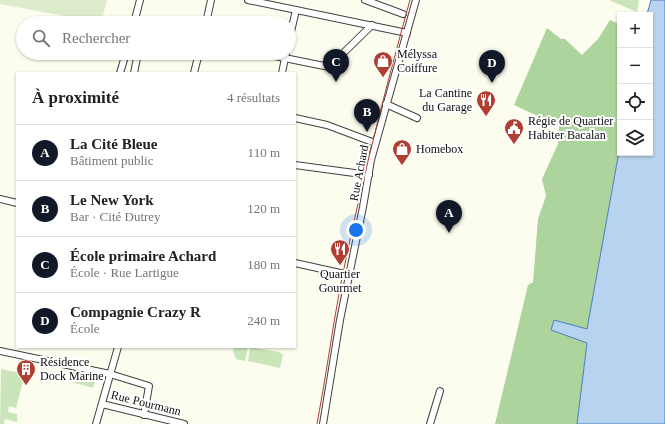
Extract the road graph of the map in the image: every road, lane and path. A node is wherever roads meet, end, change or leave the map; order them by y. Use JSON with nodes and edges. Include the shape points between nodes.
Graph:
{"nodes":[{"id":1,"x":140,"y":0,"type":"edge"},
{"id":2,"x":211,"y":0,"type":"edge"},
{"id":3,"x":248,"y":0,"type":"edge"},
{"id":4,"x":365,"y":0,"type":"edge"},
{"id":5,"x":416,"y":0,"type":"edge"},
{"id":6,"x":296,"y":10,"type":"junction"},
{"id":7,"x":404,"y":14,"type":"dead end"},
{"id":8,"x":136,"y":16,"type":"edge"},
{"id":9,"x":208,"y":16,"type":"edge"},
{"id":10,"x":295,"y":16,"type":"edge"},
{"id":11,"x":372,"y":25,"type":"junction"},
{"id":12,"x":407,"y":33,"type":"junction"},
{"id":13,"x":296,"y":59,"type":"edge"},
{"id":14,"x":124,"y":60,"type":"edge"},
{"id":15,"x":137,"y":60,"type":"edge"},
{"id":16,"x":197,"y":60,"type":"edge"},
{"id":17,"x":285,"y":60,"type":"edge"},
{"id":18,"x":120,"y":72,"type":"edge"},
{"id":19,"x":134,"y":72,"type":"edge"},
{"id":20,"x":194,"y":72,"type":"edge"},
{"id":21,"x":282,"y":72,"type":"edge"},
{"id":22,"x":386,"y":104,"type":"junction"},
{"id":23,"x":296,"y":118,"type":"edge"},
{"id":24,"x":417,"y":118,"type":"dead end"},
{"id":25,"x":375,"y":143,"type":"junction"},
{"id":26,"x":296,"y":165,"type":"edge"},
{"id":27,"x":369,"y":175,"type":"junction"},
{"id":28,"x":0,"y":199,"type":"edge"},
{"id":29,"x":16,"y":203,"type":"edge"},
{"id":30,"x":296,"y":263,"type":"edge"},
{"id":31,"x":349,"y":275,"type":"junction"},
{"id":32,"x":118,"y":348,"type":"edge"},
{"id":33,"x":0,"y":352,"type":"edge"},
{"id":34,"x":110,"y":374,"type":"junction"},
{"id":35,"x":440,"y":391,"type":"dead end"},
{"id":36,"x":102,"y":404,"type":"junction"},
{"id":37,"x":144,"y":415,"type":"junction"},
{"id":38,"x":96,"y":424,"type":"edge"},
{"id":39,"x":184,"y":424,"type":"edge"},
{"id":40,"x":323,"y":424,"type":"edge"},
{"id":41,"x":430,"y":424,"type":"edge"}],
"edges":[{"from":1,"to":8,"type":"street"},
{"from":2,"to":9,"type":"street"},
{"from":3,"to":6,"type":"street"},
{"from":4,"to":7,"type":"street"},
{"from":5,"to":12,"type":"street","name":"Rue Achard"},
{"from":6,"to":10,"type":"street"},
{"from":6,"to":11,"type":"street"},
{"from":11,"to":12,"type":"street"},
{"from":11,"to":13,"type":"street","via":[[329,67]]},
{"from":12,"to":22,"type":"street","name":"Rue Achard"},
{"from":14,"to":18,"type":"street"},
{"from":15,"to":19,"type":"street"},
{"from":16,"to":20,"type":"street"},
{"from":17,"to":21,"type":"street"},
{"from":22,"to":24,"type":"street"},
{"from":22,"to":25,"type":"street","name":"Rue Achard"},
{"from":23,"to":25,"type":"street","via":[[327,125]]},
{"from":25,"to":27,"type":"street","name":"Rue Achard"},
{"from":26,"to":27,"type":"street"},
{"from":27,"to":31,"type":"street","name":"Rue Achard"},
{"from":28,"to":29,"type":"street"},
{"from":30,"to":31,"type":"street"},
{"from":31,"to":40,"type":"street","name":"Rue Achard"},
{"from":32,"to":34,"type":"street"},
{"from":33,"to":34,"type":"street"},
{"from":34,"to":36,"type":"street"},
{"from":34,"to":37,"type":"street","via":[[149,386]]},
{"from":35,"to":41,"type":"street"},
{"from":36,"to":37,"type":"street","name":"Rue Pourmann"},
{"from":36,"to":38,"type":"street"},
{"from":37,"to":39,"type":"street","name":"Rue Pourmann"}]}
